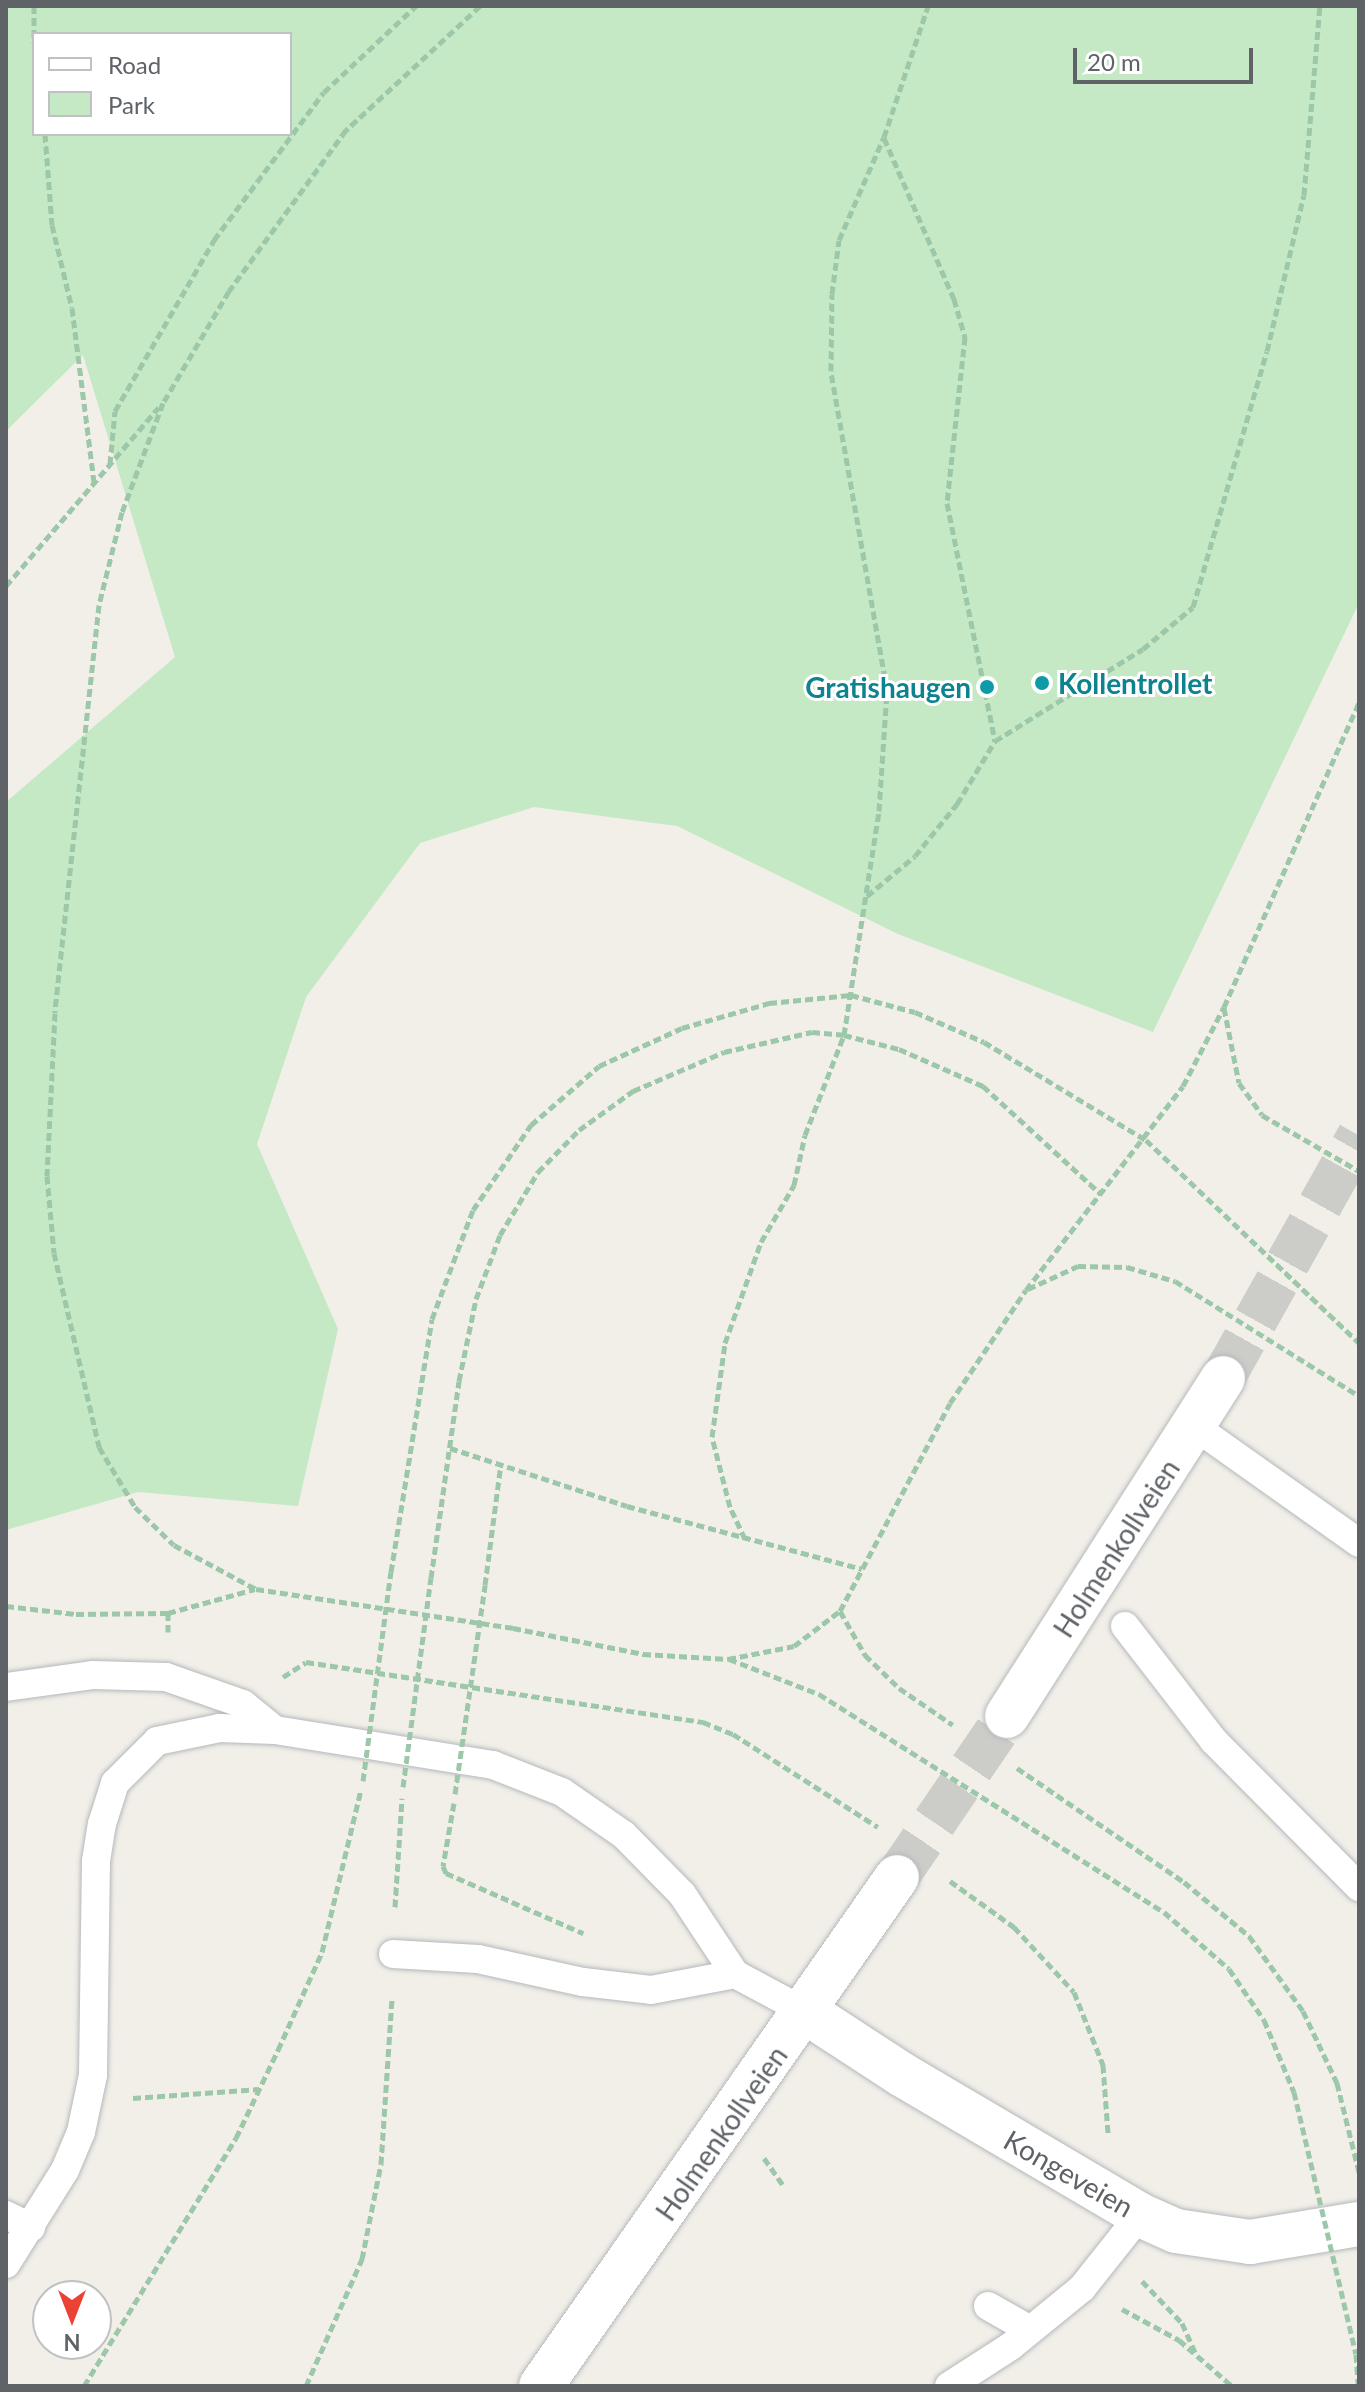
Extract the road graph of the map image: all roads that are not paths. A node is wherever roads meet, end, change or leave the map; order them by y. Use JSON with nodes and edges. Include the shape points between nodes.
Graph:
{"nodes":[{"id":1,"x":1223,"y":1378,"type":"tunnel mouth"},
{"id":2,"x":1194,"y":1426,"type":"junction"},
{"id":3,"x":1359,"y":1543,"type":"edge"},
{"id":4,"x":1125,"y":1626,"type":"dead end"},
{"id":5,"x":6,"y":1687,"type":"edge"},
{"id":6,"x":1007,"y":1716,"type":"tunnel mouth"},
{"id":7,"x":275,"y":1730,"type":"junction"},
{"id":8,"x":897,"y":1877,"type":"tunnel mouth"},
{"id":9,"x":1359,"y":1887,"type":"edge"},
{"id":10,"x":393,"y":1954,"type":"road end"},
{"id":11,"x":735,"y":1974,"type":"junction"},
{"id":12,"x":806,"y":2012,"type":"junction"},
{"id":13,"x":1140,"y":2215,"type":"junction"},
{"id":14,"x":19,"y":2221,"type":"edge"},
{"id":15,"x":1359,"y":2224,"type":"edge"},
{"id":16,"x":6,"y":2264,"type":"edge"},
{"id":17,"x":988,"y":2306,"type":"dead end"},
{"id":18,"x":1030,"y":2330,"type":"junction"},
{"id":19,"x":541,"y":2386,"type":"edge"},
{"id":20,"x":949,"y":2386,"type":"edge"}],
"edges":[{"from":1,"to":2,"type":"main road","name":"Holmenkollveien"},
{"from":2,"to":3,"type":"lane"},
{"from":2,"to":6,"type":"main road","name":"Holmenkollveien"},
{"from":4,"to":9,"type":"lane","via":[[1214,1741]]},
{"from":5,"to":7,"type":"lane","via":[[134,1674],[187,1681],[243,1704]]},
{"from":7,"to":11,"type":"lane","via":[[493,1765],[562,1792],[624,1835],[682,1894]]},
{"from":7,"to":14,"type":"lane","via":[[220,1728],[157,1741],[115,1783],[96,1861],[89,2099],[65,2170]]},
{"from":8,"to":12,"type":"main road","name":"Holmenkollveien"},
{"from":10,"to":11,"type":"lane","via":[[478,1959],[651,1990]]},
{"from":11,"to":12,"type":"lane"},
{"from":12,"to":13,"type":"main road","name":"Kongeveien"},
{"from":12,"to":19,"type":"main road","name":"Holmenkollveien"},
{"from":13,"to":15,"type":"main road","name":"Kongeveien","via":[[1202,2238],[1250,2242]]},
{"from":13,"to":18,"type":"lane","via":[[1082,2288]]},
{"from":14,"to":16,"type":"lane"},
{"from":17,"to":18,"type":"lane"},
{"from":18,"to":20,"type":"lane"}]}
